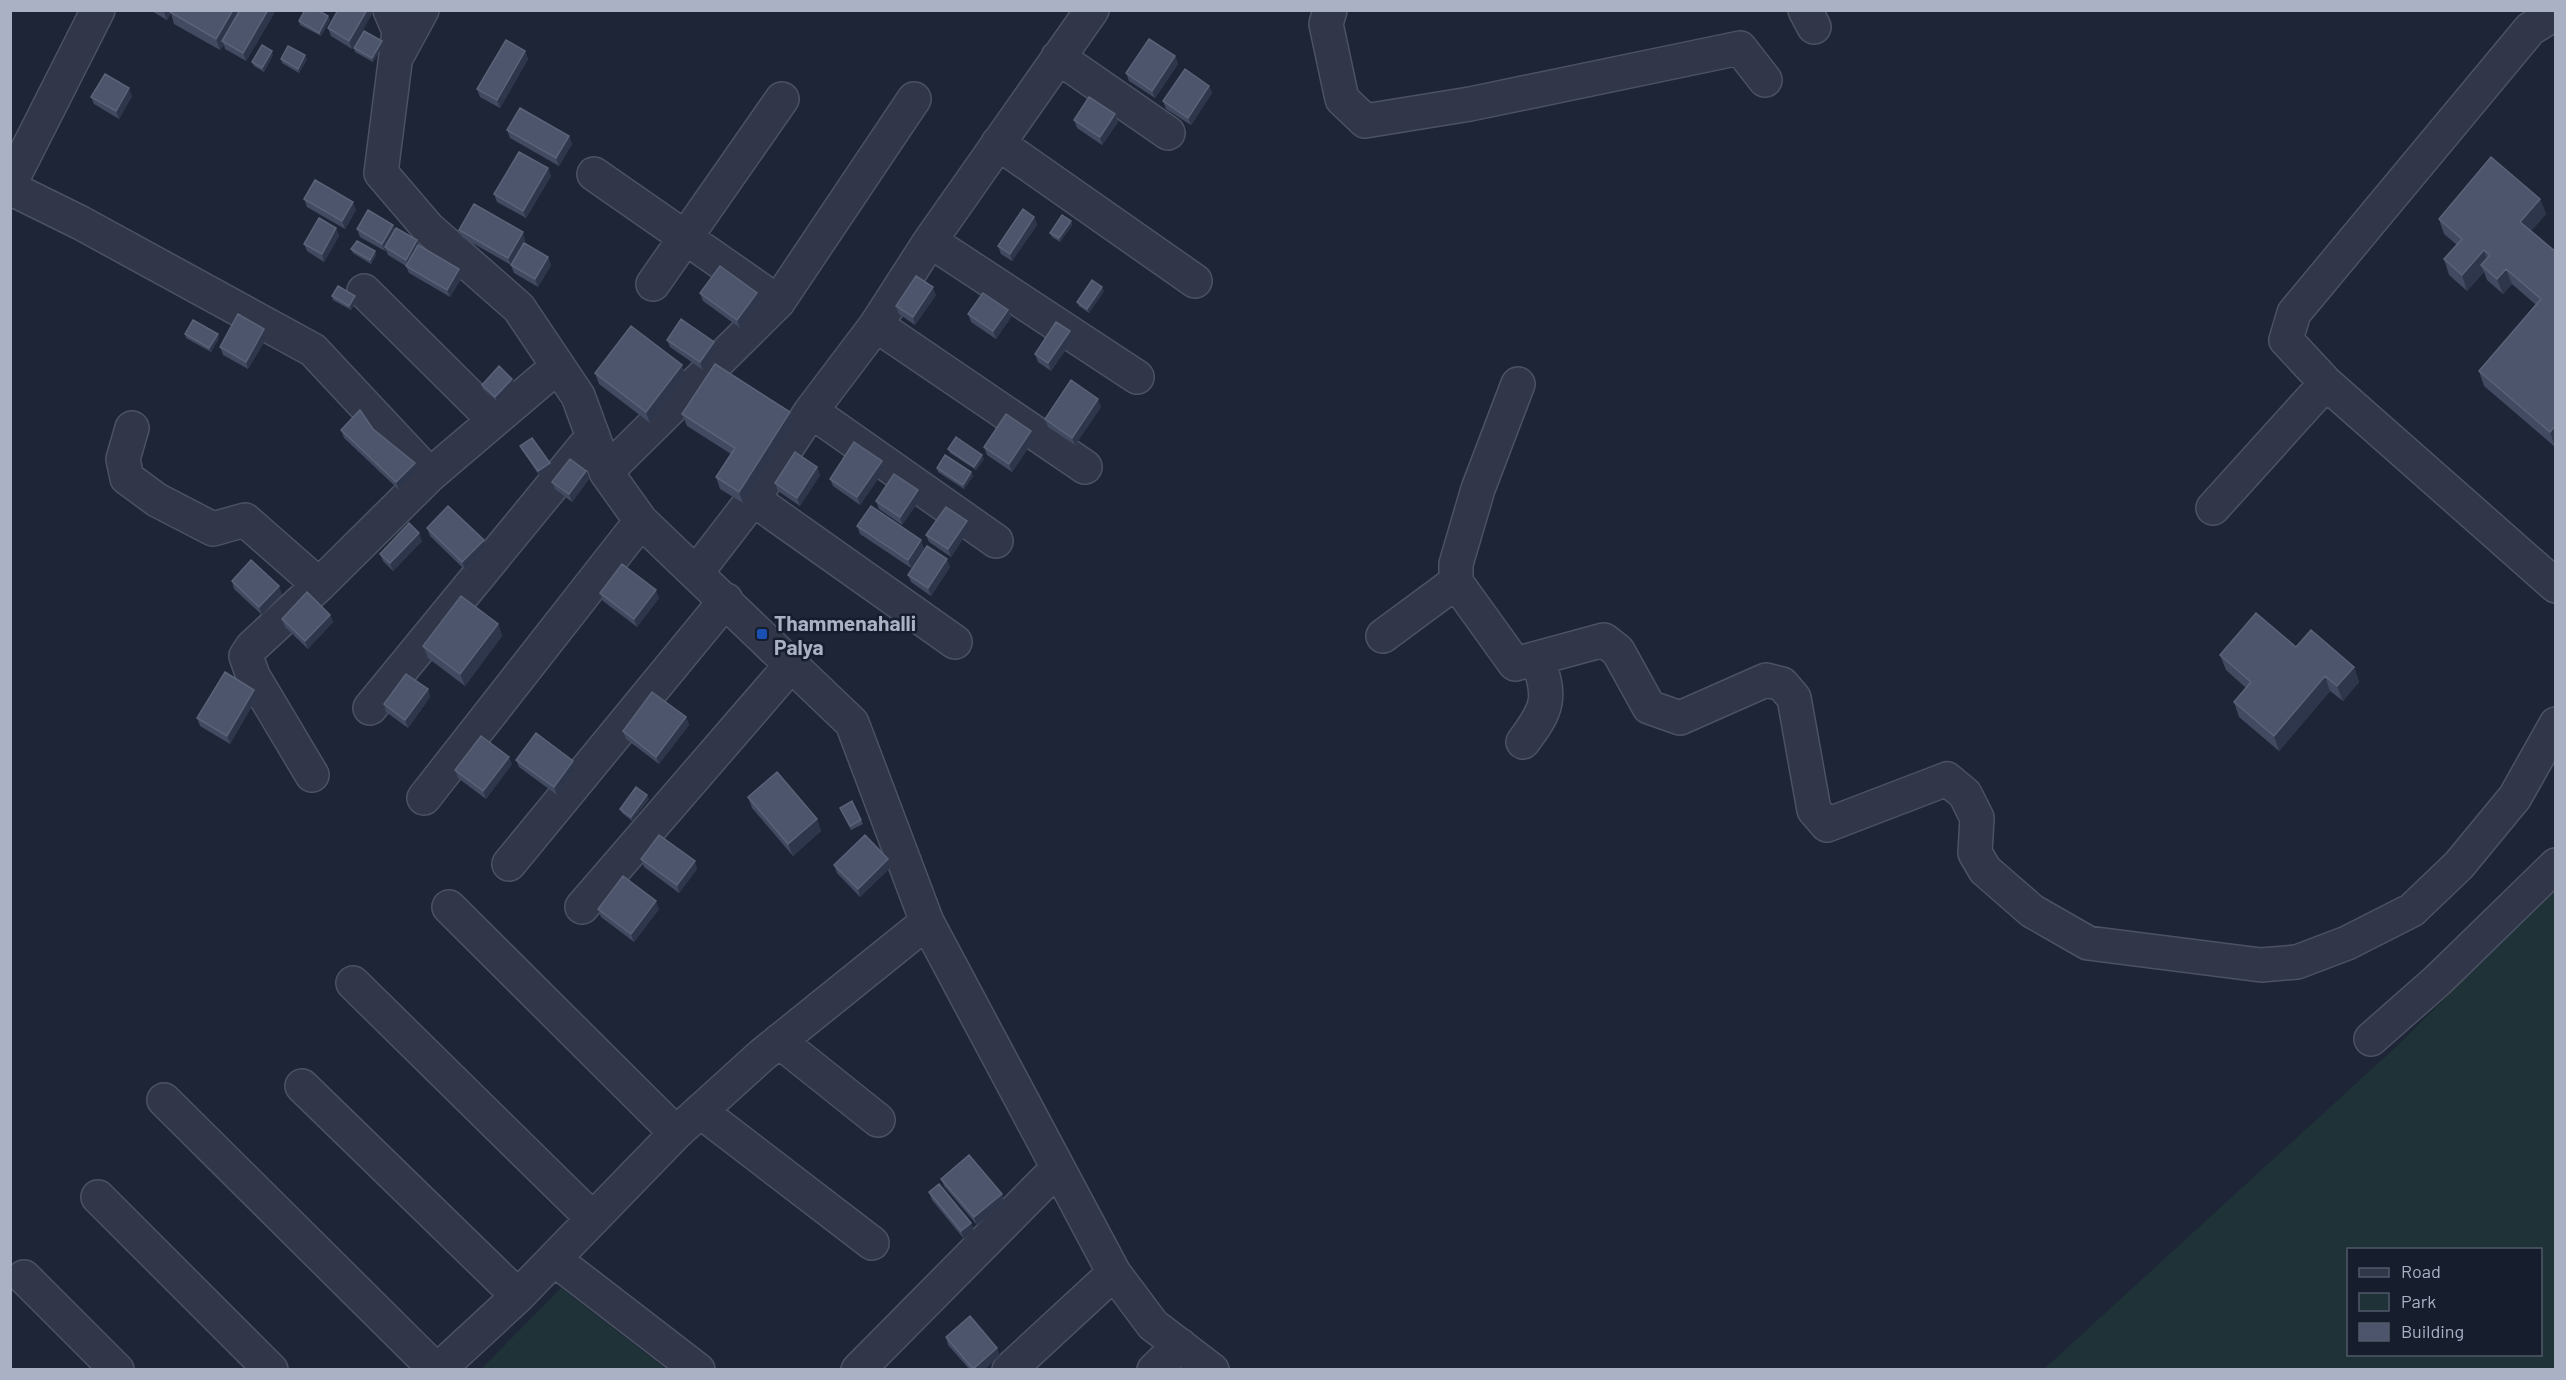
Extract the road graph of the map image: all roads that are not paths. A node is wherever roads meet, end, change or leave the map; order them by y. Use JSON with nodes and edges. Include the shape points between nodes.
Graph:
{"nodes":[{"id":1,"x":98,"y":10,"type":"edge"},
{"id":2,"x":390,"y":10,"type":"edge"},
{"id":3,"x":422,"y":10,"type":"edge"},
{"id":4,"x":1092,"y":10,"type":"edge"},
{"id":5,"x":1330,"y":10,"type":"edge"},
{"id":6,"x":2556,"y":13,"type":"edge"},
{"id":7,"x":1058,"y":57,"type":"junction"},
{"id":8,"x":396,"y":59,"type":"junction"},
{"id":9,"x":1765,"y":80,"type":"dead end"},
{"id":10,"x":782,"y":99,"type":"dead end"},
{"id":11,"x":914,"y":99,"type":"dead end"},
{"id":12,"x":1168,"y":133,"type":"dead end"},
{"id":13,"x":998,"y":143,"type":"junction"},
{"id":14,"x":594,"y":174,"type":"dead end"},
{"id":15,"x":10,"y":186,"type":"edge"},
{"id":16,"x":686,"y":238,"type":"junction"},
{"id":17,"x":930,"y":241,"type":"junction"},
{"id":18,"x":1194,"y":281,"type":"dead end"},
{"id":19,"x":653,"y":284,"type":"dead end"},
{"id":20,"x":364,"y":291,"type":"dead end"},
{"id":21,"x":778,"y":302,"type":"junction"},
{"id":22,"x":876,"y":325,"type":"junction"},
{"id":23,"x":558,"y":366,"type":"junction"},
{"id":24,"x":1137,"y":377,"type":"dead end"},
{"id":25,"x":2326,"y":383,"type":"junction"},
{"id":26,"x":1518,"y":384,"type":"dead end"},
{"id":27,"x":811,"y":411,"type":"junction"},
{"id":28,"x":494,"y":420,"type":"junction"},
{"id":29,"x":132,"y":428,"type":"dead end"},
{"id":30,"x":593,"y":436,"type":"junction"},
{"id":31,"x":1085,"y":467,"type":"dead end"},
{"id":32,"x":606,"y":472,"type":"junction"},
{"id":33,"x":430,"y":475,"type":"junction"},
{"id":34,"x":753,"y":499,"type":"junction"},
{"id":35,"x":2213,"y":508,"type":"dead end"},
{"id":36,"x":641,"y":521,"type":"junction"},
{"id":37,"x":996,"y":541,"type":"dead end"},
{"id":38,"x":696,"y":573,"type":"junction"},
{"id":39,"x":1456,"y":582,"type":"junction"},
{"id":40,"x":319,"y":585,"type":"junction"},
{"id":41,"x":2556,"y":586,"type":"edge"},
{"id":42,"x":726,"y":600,"type":"junction"},
{"id":43,"x":1383,"y":636,"type":"dead end"},
{"id":44,"x":955,"y":642,"type":"dead end"},
{"id":45,"x":1537,"y":658,"type":"junction"},
{"id":46,"x":792,"y":664,"type":"junction"},
{"id":47,"x":370,"y":708,"type":"dead end"},
{"id":48,"x":2556,"y":724,"type":"edge"},
{"id":49,"x":1522,"y":742,"type":"dead end"},
{"id":50,"x":312,"y":775,"type":"dead end"},
{"id":51,"x":424,"y":798,"type":"dead end"},
{"id":52,"x":509,"y":864,"type":"dead end"},
{"id":53,"x":2556,"y":865,"type":"edge"},
{"id":54,"x":449,"y":907,"type":"dead end"},
{"id":55,"x":582,"y":908,"type":"dead end"},
{"id":56,"x":927,"y":922,"type":"junction"},
{"id":57,"x":353,"y":983,"type":"dead end"},
{"id":58,"x":2371,"y":1039,"type":"dead end"},
{"id":59,"x":779,"y":1041,"type":"junction"},
{"id":60,"x":302,"y":1086,"type":"dead end"},
{"id":61,"x":164,"y":1100,"type":"dead end"},
{"id":62,"x":700,"y":1111,"type":"junction"},
{"id":63,"x":878,"y":1120,"type":"dead end"},
{"id":64,"x":676,"y":1133,"type":"junction"},
{"id":65,"x":1058,"y":1168,"type":"junction"},
{"id":66,"x":98,"y":1197,"type":"dead end"},
{"id":67,"x":593,"y":1219,"type":"junction"},
{"id":68,"x":872,"y":1243,"type":"dead end"},
{"id":69,"x":554,"y":1259,"type":"junction"},
{"id":70,"x":1114,"y":1273,"type":"junction"},
{"id":71,"x":24,"y":1277,"type":"dead end"},
{"id":72,"x":518,"y":1296,"type":"junction"},
{"id":73,"x":1180,"y":1345,"type":"junction"},
{"id":74,"x":117,"y":1370,"type":"edge"},
{"id":75,"x":271,"y":1370,"type":"edge"},
{"id":76,"x":437,"y":1370,"type":"edge"},
{"id":77,"x":698,"y":1370,"type":"edge"},
{"id":78,"x":858,"y":1370,"type":"edge"},
{"id":79,"x":1009,"y":1370,"type":"edge"},
{"id":80,"x":1154,"y":1370,"type":"edge"},
{"id":81,"x":1212,"y":1370,"type":"edge"}],
"edges":[{"from":1,"to":15,"type":"street"},
{"from":2,"to":8,"type":"street","via":[[399,31]]},
{"from":3,"to":8,"type":"street"},
{"from":4,"to":7,"type":"street"},
{"from":5,"to":9,"type":"street","via":[[1326,24],[1342,99],[1365,121],[1470,104],[1740,48]]},
{"from":6,"to":25,"type":"street","via":[[2530,29],[2294,313],[2286,340]]},
{"from":7,"to":12,"type":"street"},
{"from":7,"to":13,"type":"street"},
{"from":8,"to":23,"type":"street","via":[[381,173],[428,228],[519,308]]},
{"from":10,"to":16,"type":"street"},
{"from":11,"to":21,"type":"street"},
{"from":13,"to":17,"type":"street"},
{"from":13,"to":18,"type":"street"},
{"from":14,"to":16,"type":"street"},
{"from":15,"to":33,"type":"street","via":[[314,350]]},
{"from":16,"to":19,"type":"street"},
{"from":16,"to":21,"type":"street"},
{"from":17,"to":22,"type":"street"},
{"from":17,"to":24,"type":"street"},
{"from":20,"to":28,"type":"street"},
{"from":21,"to":32,"type":"street"},
{"from":22,"to":27,"type":"street"},
{"from":22,"to":31,"type":"street"},
{"from":23,"to":28,"type":"street"},
{"from":23,"to":30,"type":"street","via":[[578,396]]},
{"from":25,"to":35,"type":"street"},
{"from":25,"to":41,"type":"street"},
{"from":26,"to":39,"type":"street","via":[[1478,489],[1456,564]]},
{"from":27,"to":34,"type":"street"},
{"from":27,"to":37,"type":"street"},
{"from":28,"to":33,"type":"street"},
{"from":29,"to":40,"type":"street","via":[[123,459],[127,478],[158,500],[213,529],[245,519]]},
{"from":30,"to":32,"type":"street"},
{"from":30,"to":47,"type":"street"},
{"from":32,"to":36,"type":"street"},
{"from":33,"to":40,"type":"street"},
{"from":34,"to":38,"type":"street"},
{"from":34,"to":44,"type":"street"},
{"from":36,"to":38,"type":"street"},
{"from":36,"to":51,"type":"street"},
{"from":38,"to":42,"type":"street"},
{"from":39,"to":43,"type":"street"},
{"from":39,"to":45,"type":"street","via":[[1515,664]]},
{"from":40,"to":50,"type":"street","via":[[246,656],[253,676]]},
{"from":42,"to":46,"type":"street"},
{"from":42,"to":52,"type":"street"},
{"from":45,"to":48,"type":"street","via":[[1604,640],[1618,651],[1648,707],[1680,718],[1766,680],[1782,684],[1794,698],[1814,810],[1827,825],[1947,779],[1965,794],[1977,818],[1975,854],[1985,870],[2032,911],[2088,943],[2261,965],[2296,962],[2347,943],[2412,910],[2459,865],[2515,796]]},
{"from":45,"to":49,"type":"street","via":[[1547,683],[1546,708]]},
{"from":46,"to":55,"type":"street"},
{"from":46,"to":56,"type":"street","via":[[852,723]]},
{"from":53,"to":58,"type":"street"},
{"from":54,"to":64,"type":"street"},
{"from":56,"to":59,"type":"street"},
{"from":56,"to":65,"type":"street"},
{"from":57,"to":67,"type":"street"},
{"from":59,"to":62,"type":"street"},
{"from":59,"to":63,"type":"street"},
{"from":60,"to":72,"type":"street"},
{"from":61,"to":76,"type":"street"},
{"from":62,"to":64,"type":"street"},
{"from":62,"to":68,"type":"street"},
{"from":64,"to":67,"type":"street"},
{"from":65,"to":70,"type":"street"},
{"from":65,"to":78,"type":"street"},
{"from":66,"to":75,"type":"street"},
{"from":67,"to":69,"type":"street"},
{"from":69,"to":72,"type":"street"},
{"from":69,"to":77,"type":"street"},
{"from":70,"to":73,"type":"street","via":[[1153,1325]]},
{"from":70,"to":79,"type":"street"},
{"from":71,"to":74,"type":"street"},
{"from":72,"to":76,"type":"street"},
{"from":73,"to":80,"type":"street"},
{"from":73,"to":81,"type":"street"}]}
